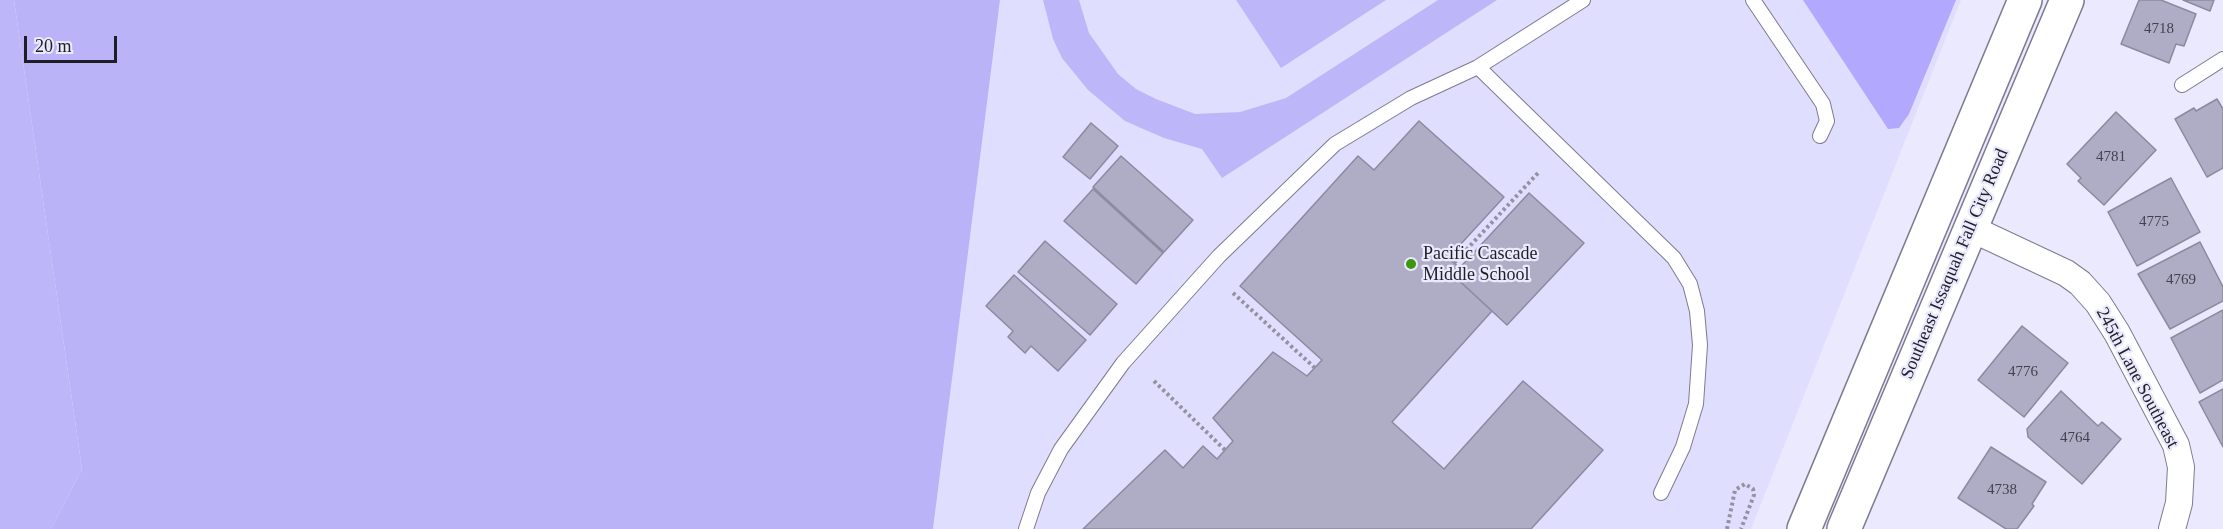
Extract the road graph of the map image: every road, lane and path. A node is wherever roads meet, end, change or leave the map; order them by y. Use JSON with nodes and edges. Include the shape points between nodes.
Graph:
{"nodes":[{"id":1,"x":1583,"y":0,"type":"edge"},
{"id":2,"x":1753,"y":0,"type":"edge"},
{"id":3,"x":2025,"y":0,"type":"edge"},
{"id":4,"x":2067,"y":0,"type":"edge"},
{"id":5,"x":2223,"y":59,"type":"edge"},
{"id":6,"x":1478,"y":67,"type":"junction"},
{"id":7,"x":2182,"y":85,"type":"dead end"},
{"id":8,"x":1820,"y":136,"type":"dead end"},
{"id":9,"x":1538,"y":173,"type":"dead end"},
{"id":10,"x":1970,"y":228,"type":"junction"},
{"id":11,"x":1454,"y":263,"type":"dead end"},
{"id":12,"x":1233,"y":293,"type":"dead end"},
{"id":13,"x":1315,"y":368,"type":"dead end"},
{"id":14,"x":1154,"y":381,"type":"dead end"},
{"id":15,"x":1226,"y":450,"type":"dead end"},
{"id":16,"x":1660,"y":493,"type":"dead end"},
{"id":17,"x":1026,"y":529,"type":"edge"},
{"id":18,"x":1727,"y":529,"type":"edge"},
{"id":19,"x":1741,"y":529,"type":"edge"},
{"id":20,"x":1804,"y":529,"type":"edge"},
{"id":21,"x":1844,"y":529,"type":"edge"},
{"id":22,"x":2172,"y":529,"type":"edge"}],
"edges":[{"from":1,"to":6,"type":"lane"},
{"from":2,"to":8,"type":"lane","via":[[1823,104],[1827,121]]},
{"from":3,"to":20,"type":"street","name":"Southeast Issaquah Fall City Road"},
{"from":4,"to":10,"type":"street","name":"Southeast Issaquah Fall City Road"},
{"from":5,"to":7,"type":"lane"},
{"from":6,"to":16,"type":"lane","via":[[1674,258],[1690,284],[1700,345],[1696,404],[1683,447]]},
{"from":6,"to":17,"type":"lane","via":[[1411,98],[1335,144],[1219,256],[1123,363],[1060,449],[1038,493]]},
{"from":9,"to":11,"type":"path"},
{"from":10,"to":21,"type":"street","name":"Southeast Issaquah Fall City Road"},
{"from":10,"to":22,"type":"street","name":"245th Lane Southeast","via":[[2066,273],[2098,303],[2176,445],[2181,467],[2179,503]]},
{"from":12,"to":13,"type":"path"},
{"from":14,"to":15,"type":"path"},
{"from":18,"to":19,"type":"path","via":[[1736,490],[1745,483],[1754,495]]}]}
